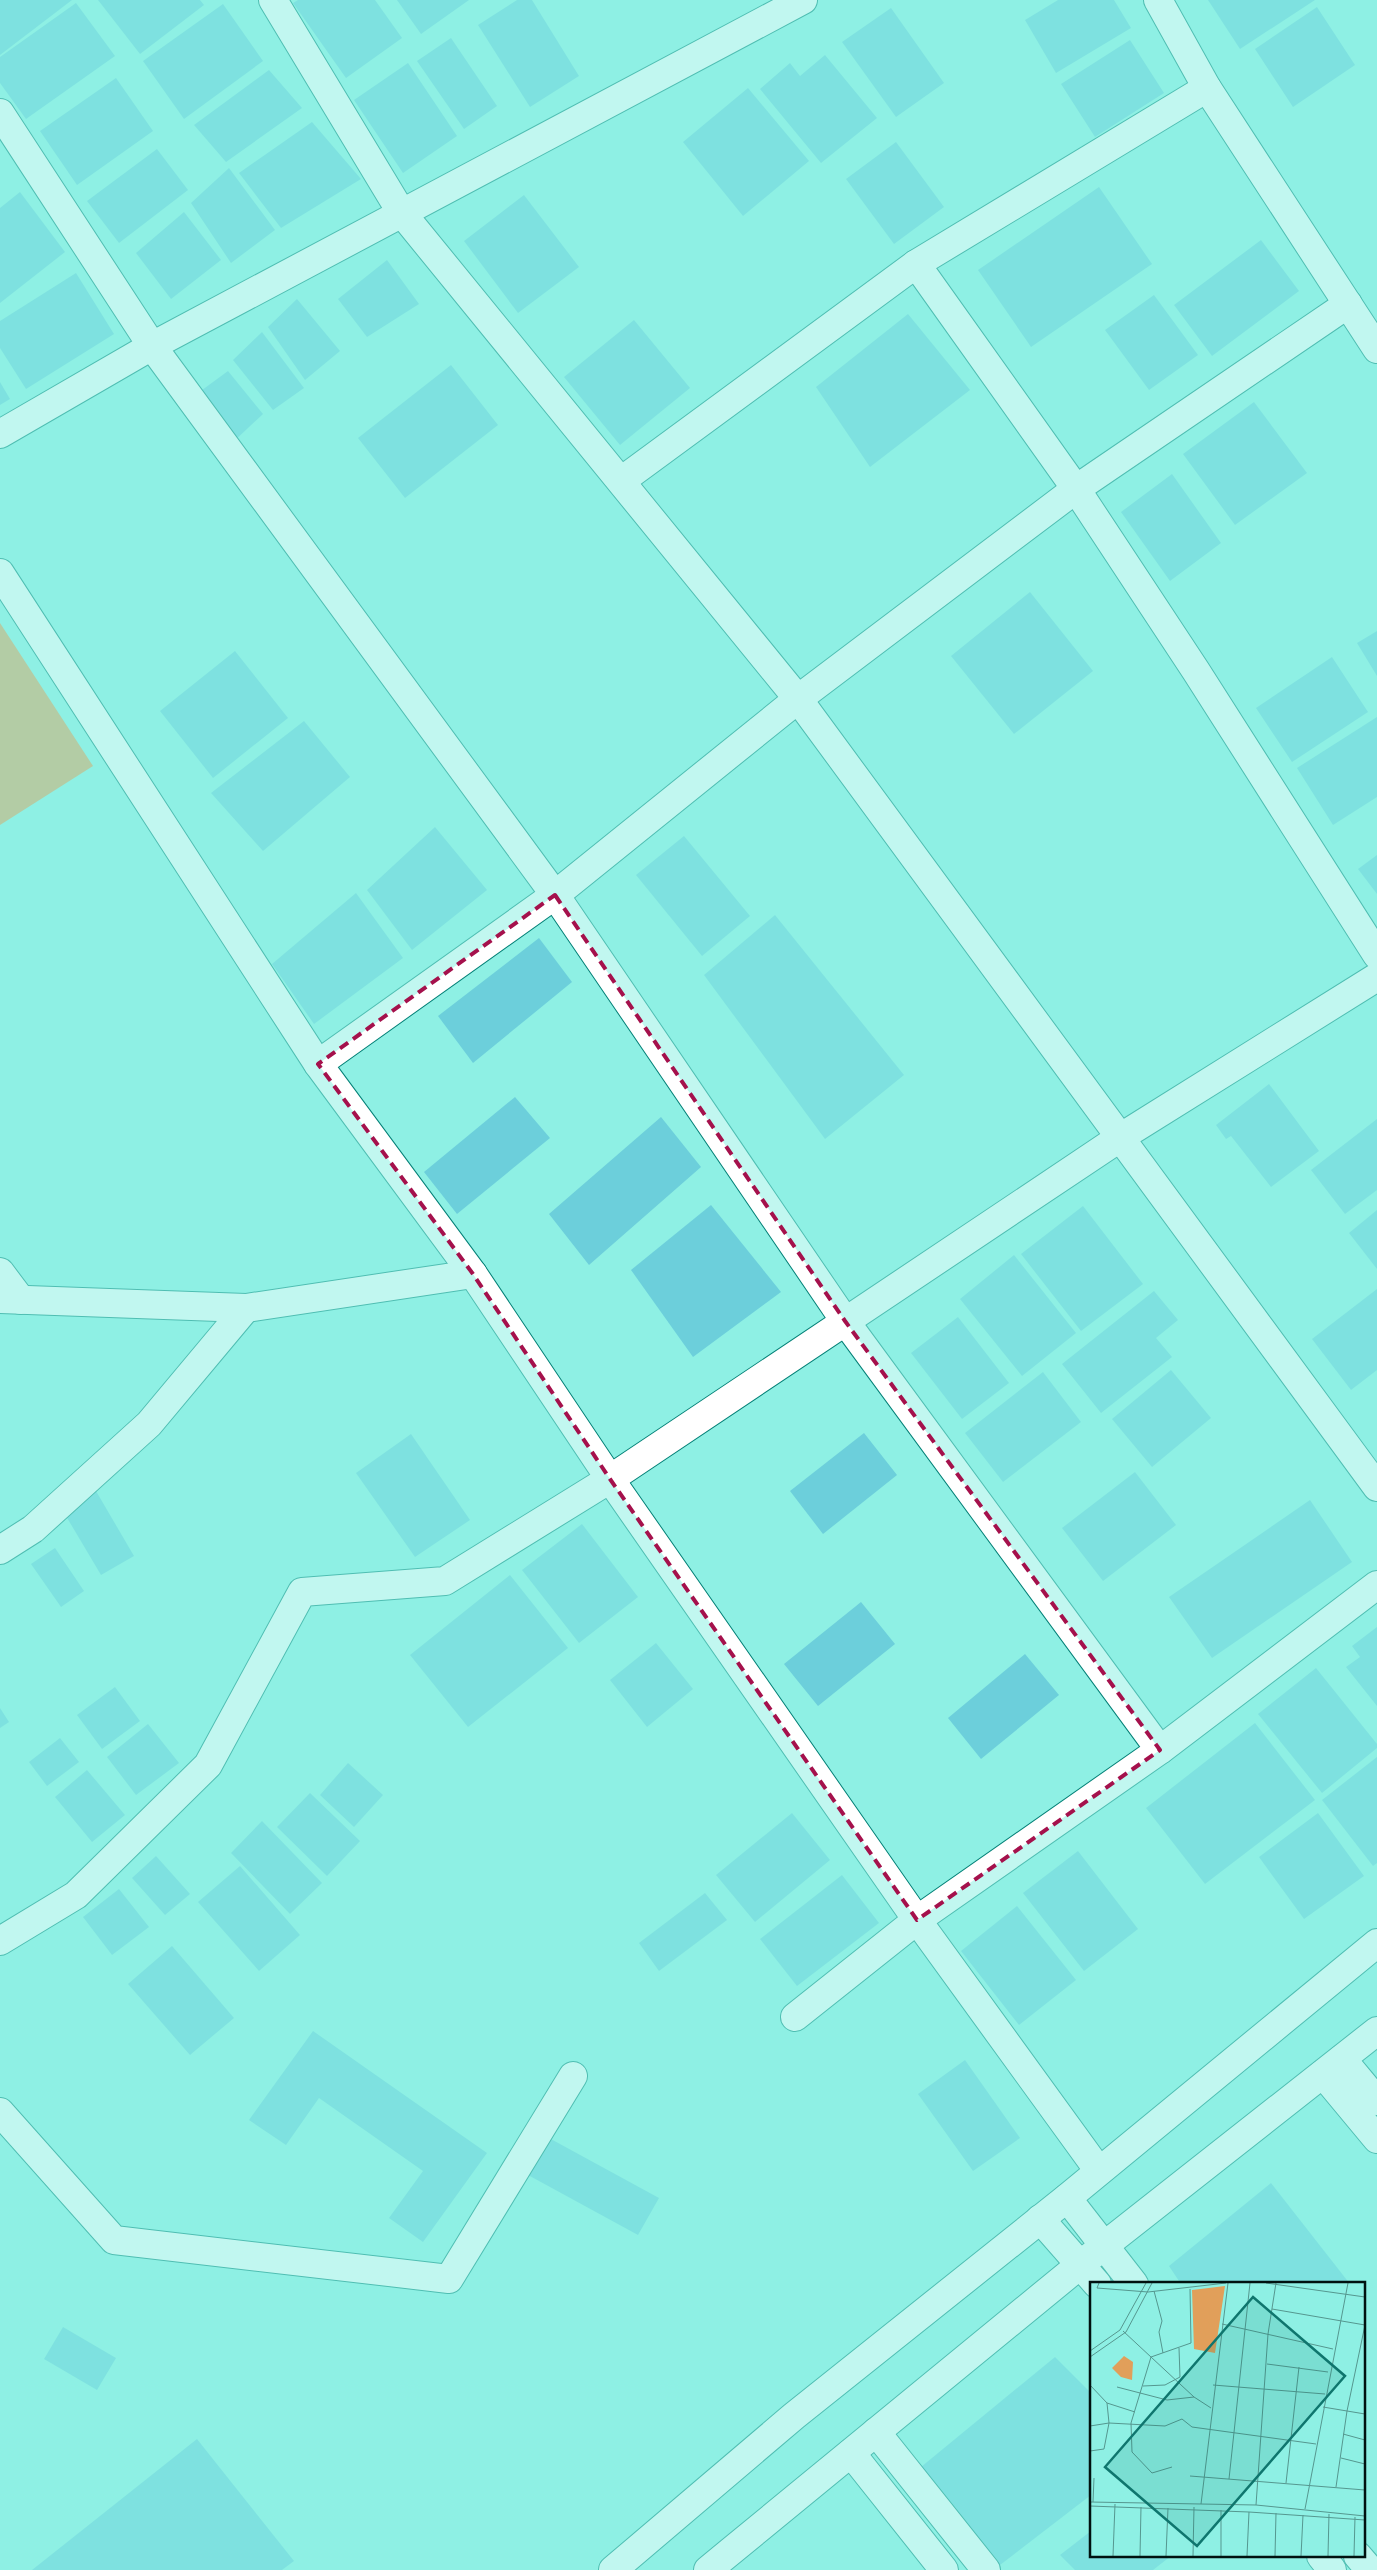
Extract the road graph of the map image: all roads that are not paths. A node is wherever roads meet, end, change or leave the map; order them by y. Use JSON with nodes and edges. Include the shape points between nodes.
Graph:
{"nodes":[{"id":1,"x":273,"y":0,"type":"edge"},
{"id":2,"x":803,"y":0,"type":"edge"},
{"id":3,"x":1158,"y":0,"type":"edge"},
{"id":4,"x":1207,"y":88,"type":"junction"},
{"id":5,"x":0,"y":113,"type":"edge"},
{"id":6,"x":401,"y":212,"type":"junction"},
{"id":7,"x":916,"y":264,"type":"junction"},
{"id":8,"x":1348,"y":304,"type":"junction"},
{"id":9,"x":152,"y":346,"type":"junction"},
{"id":10,"x":1377,"y":350,"type":"edge"},
{"id":11,"x":0,"y":434,"type":"edge"},
{"id":12,"x":621,"y":481,"type":"junction"},
{"id":13,"x":1076,"y":489,"type":"junction"},
{"id":14,"x":0,"y":573,"type":"edge"},
{"id":15,"x":798,"y":699,"type":"junction"},
{"id":16,"x":554,"y":895,"type":"junction"},
{"id":17,"x":1377,"y":955,"type":"edge"},
{"id":18,"x":1377,"y":977,"type":"edge"},
{"id":19,"x":318,"y":1064,"type":"junction"},
{"id":20,"x":1121,"y":1138,"type":"junction"},
{"id":21,"x":0,"y":1272,"type":"edge"},
{"id":22,"x":473,"y":1274,"type":"junction"},
{"id":23,"x":10,"y":1299,"type":"edge"},
{"id":24,"x":246,"y":1308,"type":"junction"},
{"id":25,"x":846,"y":1321,"type":"junction"},
{"id":26,"x":610,"y":1479,"type":"junction"},
{"id":27,"x":1377,"y":1487,"type":"edge"},
{"id":28,"x":0,"y":1550,"type":"edge"},
{"id":29,"x":1377,"y":1585,"type":"edge"},
{"id":30,"x":1160,"y":1750,"type":"junction"},
{"id":31,"x":918,"y":1920,"type":"junction"},
{"id":32,"x":0,"y":1941,"type":"edge"},
{"id":33,"x":1377,"y":1943,"type":"edge"},
{"id":34,"x":795,"y":2017,"type":"dead end"},
{"id":35,"x":1377,"y":2031,"type":"edge"},
{"id":36,"x":1332,"y":2066,"type":"junction"},
{"id":37,"x":573,"y":2076,"type":"dead end"},
{"id":38,"x":1377,"y":2101,"type":"edge"},
{"id":39,"x":0,"y":2112,"type":"edge"},
{"id":40,"x":1377,"y":2139,"type":"edge"},
{"id":41,"x":1099,"y":2171,"type":"junction"},
{"id":42,"x":1067,"y":2198,"type":"junction"},
{"id":43,"x":1040,"y":2219,"type":"junction"},
{"id":44,"x":1104,"y":2247,"type":"junction"},
{"id":45,"x":1089,"y":2274,"type":"edge"},
{"id":46,"x":1132,"y":2282,"type":"edge"},
{"id":47,"x":876,"y":2432,"type":"junction"},
{"id":48,"x":851,"y":2453,"type":"junction"},
{"id":49,"x":1323,"y":2558,"type":"edge"},
{"id":50,"x":1360,"y":2558,"type":"edge"},
{"id":51,"x":613,"y":2570,"type":"edge"},
{"id":52,"x":708,"y":2570,"type":"edge"},
{"id":53,"x":944,"y":2570,"type":"edge"},
{"id":54,"x":986,"y":2570,"type":"edge"},
{"id":55,"x":1332,"y":2570,"type":"edge"},
{"id":56,"x":1370,"y":2570,"type":"edge"}],
"edges":[{"from":1,"to":6,"type":"street"},
{"from":2,"to":6,"type":"street"},
{"from":3,"to":4,"type":"street"},
{"from":4,"to":7,"type":"street"},
{"from":4,"to":8,"type":"street"},
{"from":5,"to":9,"type":"street"},
{"from":6,"to":9,"type":"street"},
{"from":6,"to":12,"type":"street"},
{"from":7,"to":12,"type":"street"},
{"from":7,"to":13,"type":"street"},
{"from":8,"to":10,"type":"street"},
{"from":8,"to":13,"type":"street"},
{"from":9,"to":11,"type":"street"},
{"from":9,"to":16,"type":"street"},
{"from":12,"to":15,"type":"street"},
{"from":13,"to":15,"type":"street"},
{"from":13,"to":17,"type":"street","via":[[1196,670]]},
{"from":14,"to":19,"type":"street"},
{"from":15,"to":16,"type":"street"},
{"from":15,"to":20,"type":"street"},
{"from":16,"to":19,"type":"street"},
{"from":16,"to":25,"type":"street"},
{"from":18,"to":20,"type":"street"},
{"from":19,"to":22,"type":"street"},
{"from":20,"to":25,"type":"street"},
{"from":20,"to":27,"type":"street"},
{"from":21,"to":23,"type":"street"},
{"from":22,"to":24,"type":"street"},
{"from":22,"to":26,"type":"street"},
{"from":23,"to":24,"type":"street"},
{"from":24,"to":28,"type":"street","via":[[149,1424],[33,1529]]},
{"from":25,"to":26,"type":"street"},
{"from":25,"to":30,"type":"street"},
{"from":26,"to":31,"type":"street"},
{"from":26,"to":32,"type":"street","via":[[445,1581],[302,1592],[208,1765],[76,1895]]},
{"from":29,"to":30,"type":"street"},
{"from":30,"to":31,"type":"street"},
{"from":31,"to":34,"type":"street"},
{"from":31,"to":41,"type":"street"},
{"from":33,"to":41,"type":"street"},
{"from":35,"to":36,"type":"street"},
{"from":36,"to":38,"type":"street"},
{"from":36,"to":40,"type":"street"},
{"from":36,"to":44,"type":"street"},
{"from":37,"to":39,"type":"street","via":[[449,2279],[114,2240]]},
{"from":41,"to":42,"type":"street"},
{"from":42,"to":43,"type":"street"},
{"from":42,"to":44,"type":"street"},
{"from":43,"to":45,"type":"street"},
{"from":43,"to":51,"type":"street","via":[[794,2416]]},
{"from":44,"to":45,"type":"street"},
{"from":44,"to":46,"type":"street"},
{"from":45,"to":47,"type":"street"},
{"from":47,"to":48,"type":"street"},
{"from":47,"to":54,"type":"street"},
{"from":48,"to":52,"type":"street"},
{"from":48,"to":53,"type":"street"},
{"from":49,"to":55,"type":"street"},
{"from":50,"to":56,"type":"street"}]}
